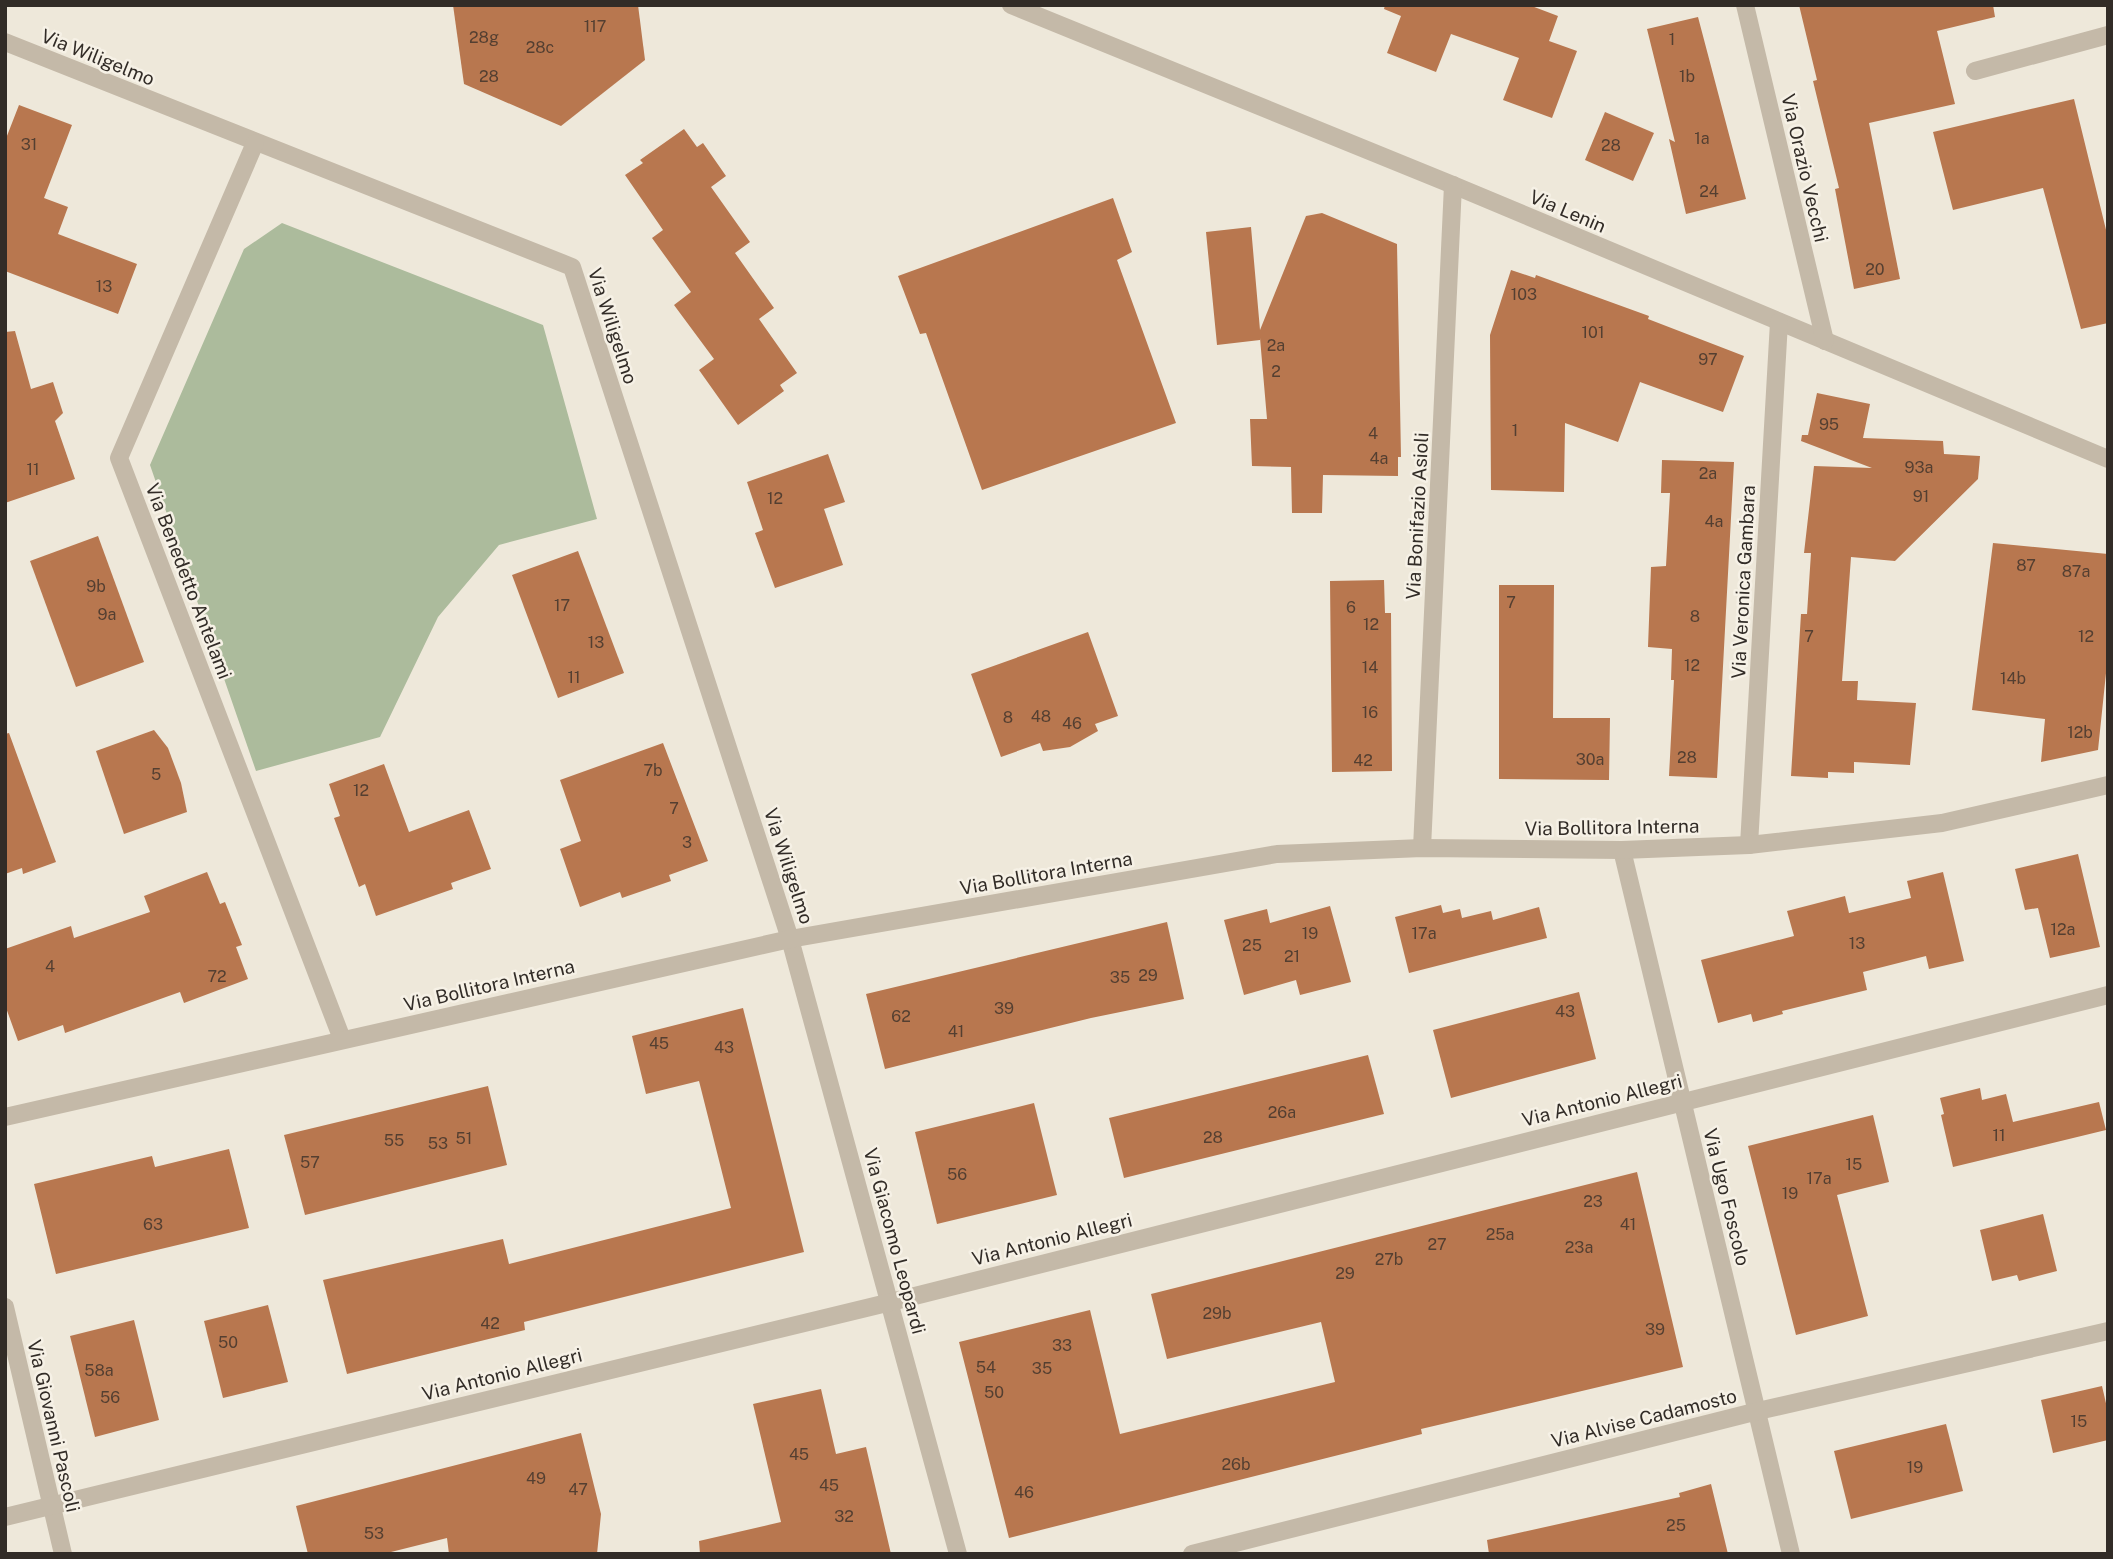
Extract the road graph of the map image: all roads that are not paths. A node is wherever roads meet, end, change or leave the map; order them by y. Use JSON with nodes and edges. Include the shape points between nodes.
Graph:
{"nodes":[{"id":1,"x":1011,"y":5,"type":"edge"},
{"id":2,"x":1745,"y":5,"type":"edge"},
{"id":3,"x":2108,"y":35,"type":"edge"},
{"id":4,"x":5,"y":42,"type":"edge"},
{"id":5,"x":1975,"y":71,"type":"dead end"},
{"id":6,"x":256,"y":143,"type":"junction"},
{"id":7,"x":1453,"y":185,"type":"junction"},
{"id":8,"x":1779,"y":322,"type":"junction"},
{"id":9,"x":1825,"y":341,"type":"junction"},
{"id":10,"x":2108,"y":459,"type":"edge"},
{"id":11,"x":2108,"y":785,"type":"edge"},
{"id":12,"x":1749,"y":845,"type":"junction"},
{"id":13,"x":1422,"y":848,"type":"junction"},
{"id":14,"x":1622,"y":850,"type":"junction"},
{"id":15,"x":790,"y":939,"type":"junction"},
{"id":16,"x":2108,"y":995,"type":"edge"},
{"id":17,"x":342,"y":1039,"type":"junction"},
{"id":18,"x":1682,"y":1101,"type":"junction"},
{"id":19,"x":5,"y":1117,"type":"edge"},
{"id":20,"x":891,"y":1301,"type":"junction"},
{"id":21,"x":5,"y":1307,"type":"edge"},
{"id":22,"x":2108,"y":1331,"type":"edge"},
{"id":23,"x":1758,"y":1411,"type":"junction"},
{"id":24,"x":50,"y":1504,"type":"junction"},
{"id":25,"x":5,"y":1517,"type":"edge"},
{"id":26,"x":63,"y":1554,"type":"edge"},
{"id":27,"x":958,"y":1554,"type":"edge"},
{"id":28,"x":1192,"y":1554,"type":"edge"},
{"id":29,"x":1791,"y":1554,"type":"edge"}],
"edges":[{"from":1,"to":7,"type":"street","name":"Via Lenin"},
{"from":2,"to":9,"type":"street","name":"Via Orazio Vecchi"},
{"from":3,"to":5,"type":"street"},
{"from":4,"to":6,"type":"street","name":"Via Wiligelmo"},
{"from":6,"to":15,"type":"street","name":"Via Wiligelmo","via":[[572,267]]},
{"from":6,"to":17,"type":"street","name":"Via Benedetto Antelami","via":[[119,458]]},
{"from":7,"to":8,"type":"street","name":"Via Lenin"},
{"from":7,"to":13,"type":"street","name":"Via Bonifazio Asioli"},
{"from":8,"to":9,"type":"street","name":"Via Lenin"},
{"from":8,"to":12,"type":"street","name":"Via Veronica Gambara"},
{"from":9,"to":10,"type":"street","name":"Via Lenin"},
{"from":11,"to":12,"type":"street","name":"Via Bollitora Interna","via":[[1942,823]]},
{"from":12,"to":14,"type":"street","name":"Via Bollitora Interna"},
{"from":13,"to":14,"type":"street","name":"Via Bollitora Interna"},
{"from":13,"to":15,"type":"street","name":"Via Bollitora Interna","via":[[1277,854]]},
{"from":14,"to":18,"type":"street","name":"Via Ugo Foscolo"},
{"from":15,"to":17,"type":"street","name":"Via Bollitora Interna"},
{"from":15,"to":20,"type":"street","name":"Via Giacomo Leopardi"},
{"from":16,"to":18,"type":"street","name":"Via Antonio Allegri"},
{"from":17,"to":19,"type":"street","name":"Via Bollitora Interna"},
{"from":18,"to":20,"type":"street","name":"Via Antonio Allegri"},
{"from":18,"to":23,"type":"street","name":"Via Ugo Foscolo"},
{"from":20,"to":24,"type":"street","name":"Via Antonio Allegri"},
{"from":20,"to":27,"type":"street","name":"Via Giacomo Leopardi"},
{"from":21,"to":24,"type":"street","name":"Via Giovanni Pascoli"},
{"from":22,"to":23,"type":"street","name":"Via Alvise Cadamosto"},
{"from":23,"to":28,"type":"street","name":"Via Alvise Cadamosto"},
{"from":23,"to":29,"type":"street","name":"Via Ugo Foscolo"},
{"from":24,"to":25,"type":"street","name":"Via Antonio Allegri"},
{"from":24,"to":26,"type":"street","name":"Via Giovanni Pascoli"}]}
